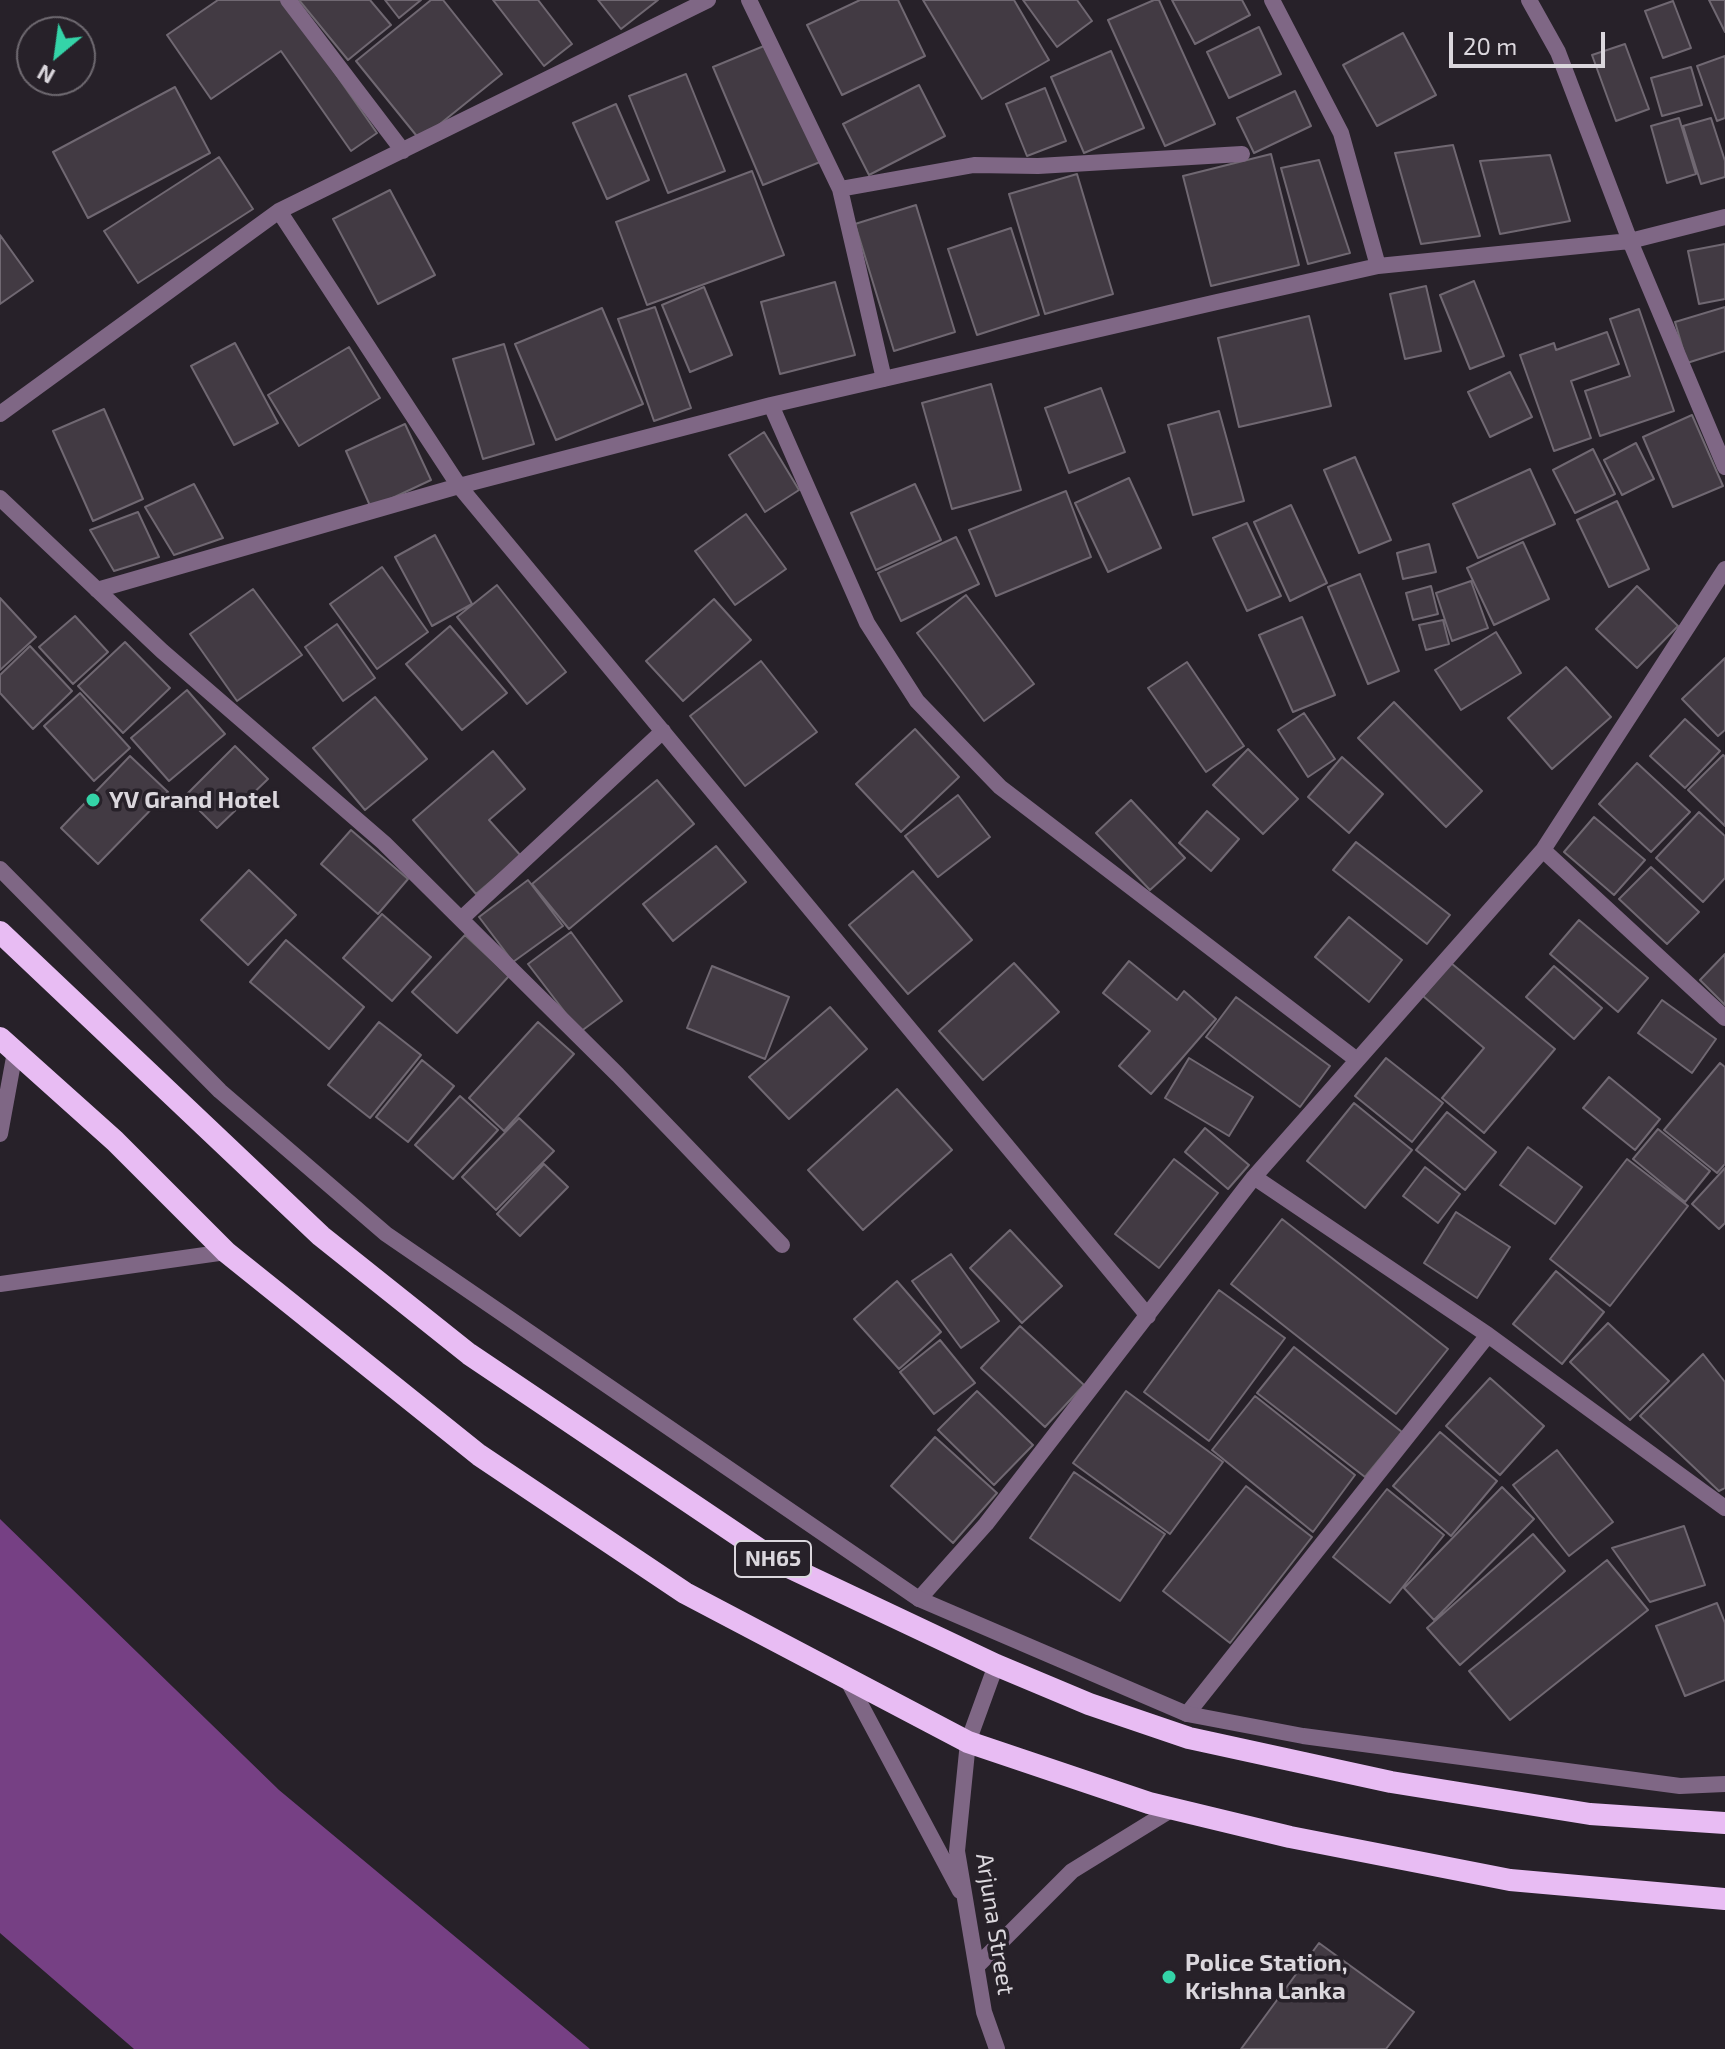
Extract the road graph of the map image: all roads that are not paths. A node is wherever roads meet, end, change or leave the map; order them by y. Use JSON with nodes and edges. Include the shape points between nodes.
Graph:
{"nodes":[{"id":1,"x":288,"y":0,"type":"edge"},
{"id":2,"x":708,"y":0,"type":"edge"},
{"id":3,"x":749,"y":0,"type":"edge"},
{"id":4,"x":1272,"y":0,"type":"edge"},
{"id":5,"x":1529,"y":0,"type":"edge"},
{"id":6,"x":403,"y":151,"type":"junction"},
{"id":7,"x":1242,"y":154,"type":"dead end"},
{"id":8,"x":840,"y":189,"type":"junction"},
{"id":9,"x":279,"y":211,"type":"junction"},
{"id":10,"x":1725,"y":217,"type":"edge"},
{"id":11,"x":1630,"y":241,"type":"junction"},
{"id":12,"x":1378,"y":266,"type":"junction"},
{"id":13,"x":884,"y":379,"type":"junction"},
{"id":14,"x":771,"y":405,"type":"junction"},
{"id":15,"x":0,"y":414,"type":"edge"},
{"id":16,"x":1725,"y":467,"type":"edge"},
{"id":17,"x":459,"y":486,"type":"junction"},
{"id":18,"x":0,"y":498,"type":"edge"},
{"id":19,"x":1725,"y":569,"type":"edge"},
{"id":20,"x":97,"y":590,"type":"junction"},
{"id":21,"x":663,"y":731,"type":"junction"},
{"id":22,"x":1543,"y":850,"type":"junction"},
{"id":23,"x":0,"y":869,"type":"edge"},
{"id":24,"x":461,"y":919,"type":"junction"},
{"id":25,"x":0,"y":932,"type":"edge"},
{"id":26,"x":1725,"y":1018,"type":"edge"},
{"id":27,"x":8,"y":1045,"type":"edge"},
{"id":28,"x":1357,"y":1060,"type":"junction"},
{"id":29,"x":0,"y":1134,"type":"edge"},
{"id":30,"x":1254,"y":1177,"type":"junction"},
{"id":31,"x":782,"y":1245,"type":"dead end"},
{"id":32,"x":226,"y":1252,"type":"junction"},
{"id":33,"x":0,"y":1284,"type":"edge"},
{"id":34,"x":1148,"y":1316,"type":"junction"},
{"id":35,"x":1488,"y":1335,"type":"junction"},
{"id":36,"x":1725,"y":1508,"type":"edge"},
{"id":37,"x":919,"y":1599,"type":"junction"},
{"id":38,"x":996,"y":1665,"type":"junction"},
{"id":39,"x":848,"y":1681,"type":"junction"},
{"id":40,"x":1187,"y":1714,"type":"junction"},
{"id":41,"x":968,"y":1742,"type":"junction"},
{"id":42,"x":1725,"y":1784,"type":"edge"},
{"id":43,"x":1174,"y":1808,"type":"junction"},
{"id":44,"x":1725,"y":1823,"type":"edge"},
{"id":45,"x":1725,"y":1899,"type":"edge"},
{"id":46,"x":966,"y":1903,"type":"junction"},
{"id":47,"x":977,"y":1966,"type":"junction"},
{"id":48,"x":997,"y":2049,"type":"edge"}],
"edges":[{"from":1,"to":6,"type":"street"},
{"from":2,"to":6,"type":"street"},
{"from":3,"to":8,"type":"street"},
{"from":4,"to":12,"type":"street","via":[[1341,133]]},
{"from":5,"to":11,"type":"street","via":[[1558,52]]},
{"from":6,"to":9,"type":"street"},
{"from":7,"to":8,"type":"street","via":[[974,165]]},
{"from":8,"to":13,"type":"street"},
{"from":9,"to":15,"type":"street"},
{"from":9,"to":17,"type":"street"},
{"from":10,"to":11,"type":"street"},
{"from":11,"to":12,"type":"street"},
{"from":11,"to":16,"type":"street"},
{"from":12,"to":13,"type":"street"},
{"from":13,"to":14,"type":"street"},
{"from":14,"to":17,"type":"street"},
{"from":14,"to":28,"type":"street","via":[[867,623],[917,701],[1000,787]]},
{"from":17,"to":20,"type":"street"},
{"from":17,"to":21,"type":"street"},
{"from":18,"to":20,"type":"street"},
{"from":19,"to":22,"type":"street"},
{"from":20,"to":24,"type":"street","via":[[384,843]]},
{"from":21,"to":24,"type":"street"},
{"from":21,"to":34,"type":"street"},
{"from":22,"to":26,"type":"street"},
{"from":22,"to":28,"type":"street"},
{"from":23,"to":37,"type":"street","via":[[220,1091],[386,1234]]},
{"from":24,"to":31,"type":"street"},
{"from":25,"to":38,"type":"highway","number":"NH65","via":[[321,1236],[469,1354],[778,1562]]},
{"from":27,"to":29,"type":"street"},
{"from":27,"to":32,"type":"highway","via":[[115,1141]]},
{"from":28,"to":30,"type":"street"},
{"from":30,"to":34,"type":"street"},
{"from":30,"to":35,"type":"street"},
{"from":32,"to":33,"type":"street"},
{"from":32,"to":39,"type":"highway","via":[[479,1455],[685,1593]]},
{"from":34,"to":37,"type":"street","via":[[986,1524]]},
{"from":35,"to":36,"type":"street"},
{"from":35,"to":40,"type":"street"},
{"from":37,"to":40,"type":"street"},
{"from":38,"to":41,"type":"street","name":"Arjuna Street"},
{"from":38,"to":44,"type":"highway","number":"NH65","via":[[1089,1704],[1204,1741],[1391,1782],[1590,1814]]},
{"from":39,"to":41,"type":"highway"},
{"from":39,"to":46,"type":"street"},
{"from":40,"to":42,"type":"street","via":[[1303,1736],[1680,1786]]},
{"from":41,"to":43,"type":"highway"},
{"from":41,"to":46,"type":"street","name":"Arjuna Street","via":[[957,1851]]},
{"from":43,"to":45,"type":"highway","via":[[1290,1837],[1510,1880]]},
{"from":43,"to":47,"type":"street","via":[[1072,1871]]},
{"from":46,"to":47,"type":"street","name":"Arjuna Street"},
{"from":47,"to":48,"type":"street","name":"Arjuna Street"}]}
